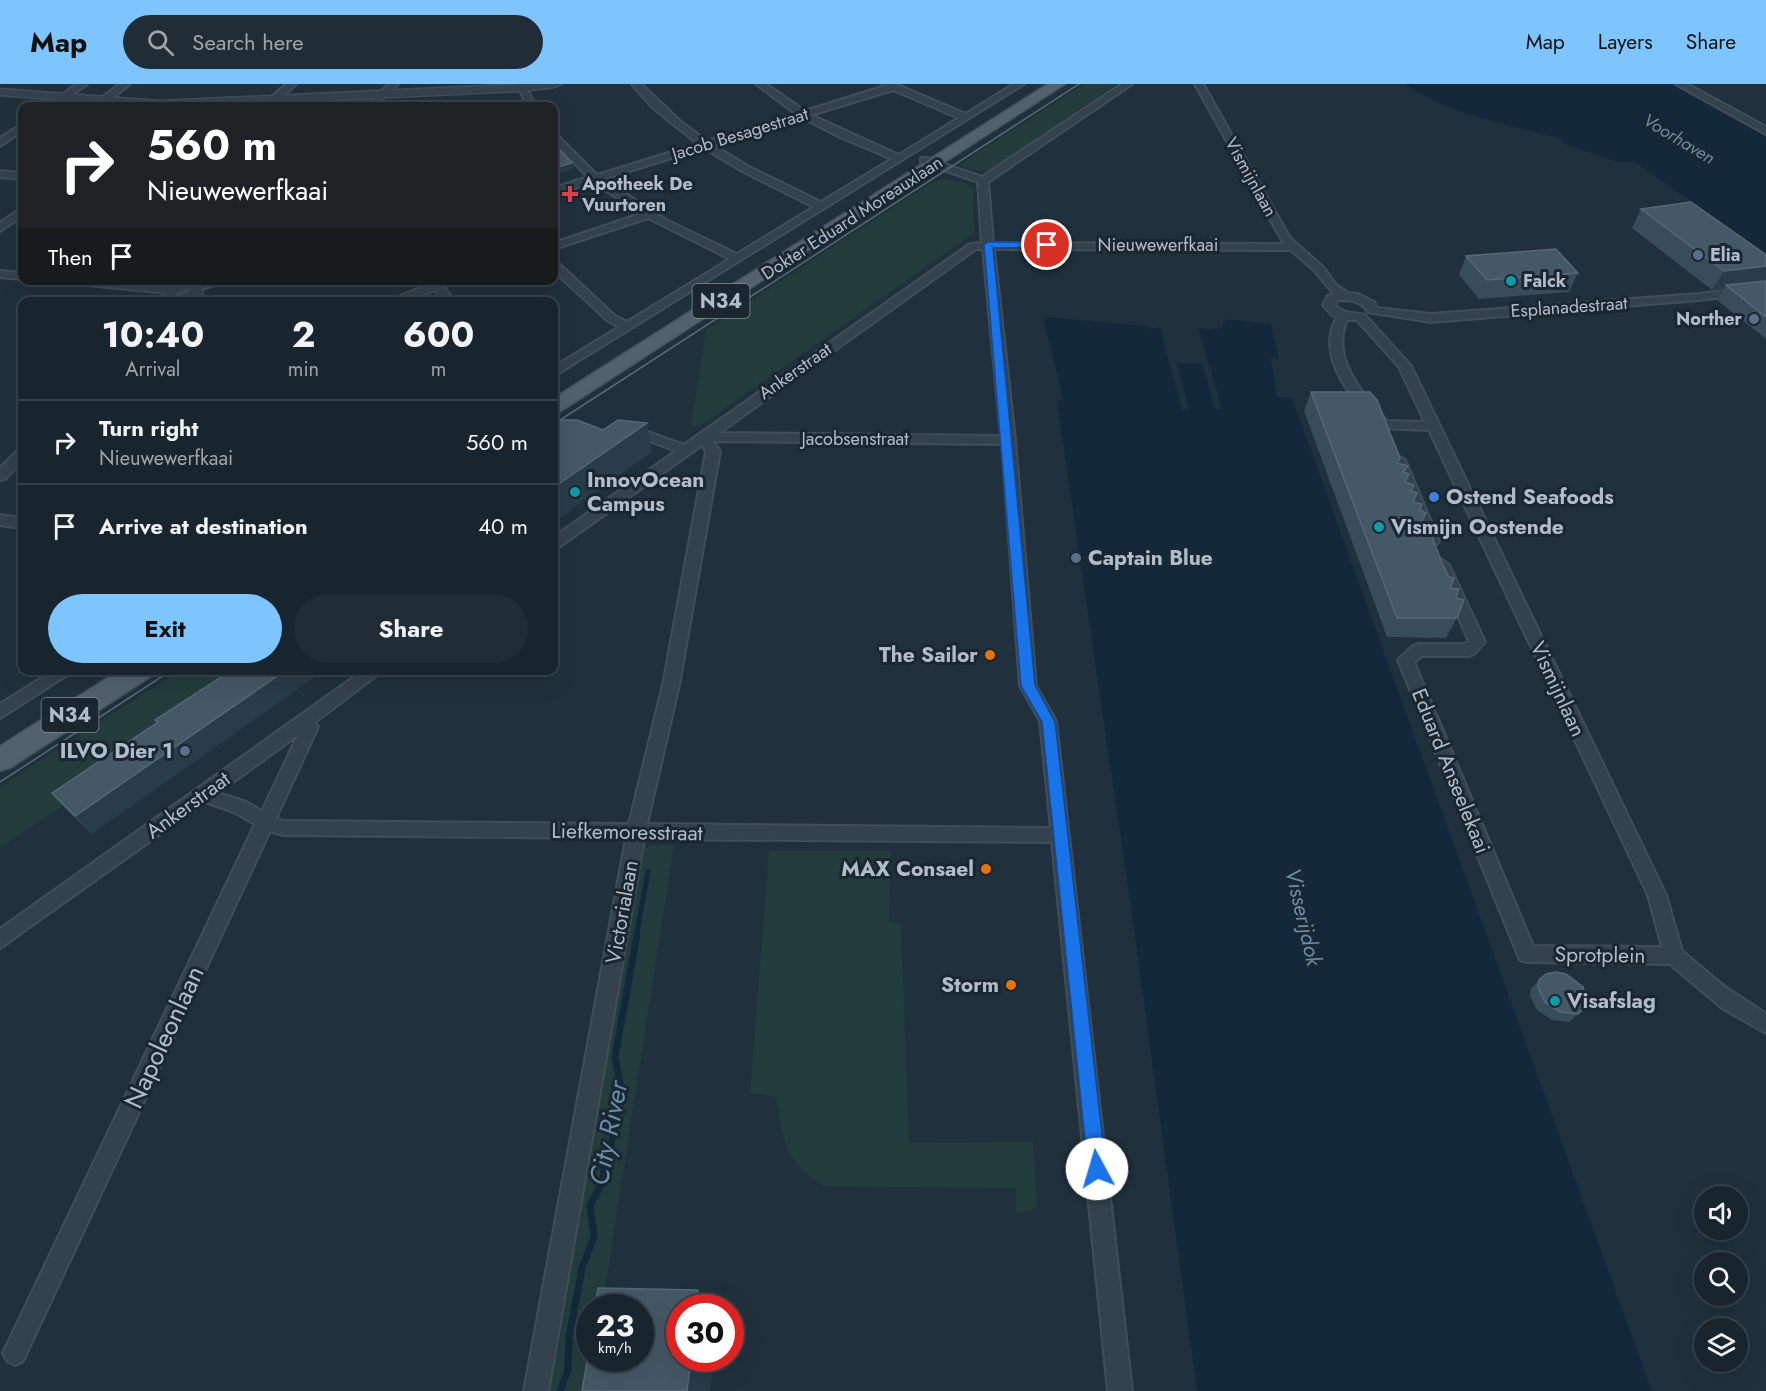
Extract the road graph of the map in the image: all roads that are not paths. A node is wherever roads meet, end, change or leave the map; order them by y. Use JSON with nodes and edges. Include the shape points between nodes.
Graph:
{"nodes":[{"id":1,"x":83,"y":84,"type":"edge"},
{"id":2,"x":126,"y":84,"type":"edge"},
{"id":3,"x":292,"y":84,"type":"edge"},
{"id":4,"x":394,"y":84,"type":"edge"},
{"id":5,"x":555,"y":84,"type":"edge"},
{"id":6,"x":636,"y":84,"type":"edge"},
{"id":7,"x":760,"y":84,"type":"edge"},
{"id":8,"x":1020,"y":84,"type":"edge"},
{"id":9,"x":1042,"y":84,"type":"edge"},
{"id":10,"x":1058,"y":84,"type":"edge"},
{"id":11,"x":1128,"y":84,"type":"edge"},
{"id":12,"x":1199,"y":84,"type":"edge"},
{"id":13,"x":1680,"y":84,"type":"edge"},
{"id":14,"x":521,"y":86,"type":"edge"},
{"id":15,"x":890,"y":86,"type":"edge"},
{"id":16,"x":0,"y":92,"type":"edge"},
{"id":17,"x":384,"y":93,"type":"junction"},
{"id":18,"x":64,"y":97,"type":"junction"},
{"id":19,"x":274,"y":99,"type":"junction"},
{"id":20,"x":103,"y":100,"type":"junction"},
{"id":21,"x":57,"y":102,"type":"edge"},
{"id":22,"x":122,"y":102,"type":"edge"},
{"id":23,"x":225,"y":102,"type":"edge"},
{"id":24,"x":374,"y":102,"type":"edge"},
{"id":25,"x":529,"y":102,"type":"edge"},
{"id":26,"x":801,"y":115,"type":"junction"},
{"id":27,"x":966,"y":117,"type":"junction"},
{"id":28,"x":18,"y":130,"type":"edge"},
{"id":29,"x":1766,"y":131,"type":"edge"},
{"id":30,"x":558,"y":141,"type":"edge"},
{"id":31,"x":0,"y":143,"type":"edge"},
{"id":32,"x":703,"y":145,"type":"junction"},
{"id":33,"x":898,"y":158,"type":"junction"},
{"id":34,"x":930,"y":162,"type":"junction"},
{"id":35,"x":0,"y":174,"type":"edge"},
{"id":36,"x":18,"y":176,"type":"edge"},
{"id":37,"x":597,"y":178,"type":"junction"},
{"id":38,"x":983,"y":181,"type":"junction"},
{"id":39,"x":558,"y":190,"type":"edge"},
{"id":40,"x":821,"y":206,"type":"junction"},
{"id":41,"x":18,"y":214,"type":"edge"},
{"id":42,"x":649,"y":214,"type":"junction"},
{"id":43,"x":0,"y":228,"type":"edge"},
{"id":44,"x":558,"y":245,"type":"edge"},
{"id":45,"x":988,"y":245,"type":"junction"},
{"id":46,"x":1291,"y":247,"type":"junction"},
{"id":47,"x":737,"y":258,"type":"junction"},
{"id":48,"x":558,"y":269,"type":"edge"},
{"id":49,"x":0,"y":274,"type":"edge"},
{"id":50,"x":18,"y":276,"type":"edge"},
{"id":51,"x":116,"y":285,"type":"edge"},
{"id":52,"x":431,"y":285,"type":"edge"},
{"id":53,"x":192,"y":287,"type":"edge"},
{"id":54,"x":1766,"y":289,"type":"edge"},
{"id":55,"x":172,"y":291,"type":"junction"},
{"id":56,"x":1338,"y":296,"type":"junction"},
{"id":57,"x":170,"y":297,"type":"edge"},
{"id":58,"x":204,"y":297,"type":"edge"},
{"id":59,"x":402,"y":297,"type":"edge"},
{"id":60,"x":1372,"y":310,"type":"junction"},
{"id":61,"x":1343,"y":316,"type":"junction"},
{"id":62,"x":1361,"y":317,"type":"junction"},
{"id":63,"x":626,"y":326,"type":"junction"},
{"id":64,"x":558,"y":369,"type":"edge"},
{"id":65,"x":558,"y":390,"type":"edge"},
{"id":66,"x":558,"y":404,"type":"edge"},
{"id":67,"x":1432,"y":426,"type":"junction"},
{"id":68,"x":1387,"y":436,"type":"junction"},
{"id":69,"x":702,"y":437,"type":"junction"},
{"id":70,"x":614,"y":438,"type":"edge"},
{"id":71,"x":1008,"y":440,"type":"junction"},
{"id":72,"x":684,"y":450,"type":"junction"},
{"id":73,"x":18,"y":458,"type":"edge"},
{"id":74,"x":0,"y":476,"type":"edge"},
{"id":75,"x":0,"y":520,"type":"edge"},
{"id":76,"x":18,"y":522,"type":"edge"},
{"id":77,"x":558,"y":541,"type":"edge"},
{"id":78,"x":60,"y":675,"type":"edge"},
{"id":79,"x":102,"y":675,"type":"edge"},
{"id":80,"x":133,"y":675,"type":"edge"},
{"id":81,"x":369,"y":675,"type":"edge"},
{"id":82,"x":0,"y":712,"type":"edge"},
{"id":83,"x":304,"y":722,"type":"junction"},
{"id":84,"x":0,"y":740,"type":"edge"},
{"id":85,"x":0,"y":760,"type":"edge"},
{"id":86,"x":202,"y":794,"type":"junction"},
{"id":87,"x":266,"y":822,"type":"junction"},
{"id":88,"x":636,"y":832,"type":"junction"},
{"id":89,"x":1060,"y":835,"type":"junction"},
{"id":90,"x":0,"y":940,"type":"edge"},
{"id":91,"x":1527,"y":954,"type":"joint"},
{"id":92,"x":1674,"y":956,"type":"junction"},
{"id":93,"x":1766,"y":1024,"type":"edge"},
{"id":94,"x":15,"y":1353,"type":"dead end"},
{"id":95,"x":536,"y":1391,"type":"edge"},
{"id":96,"x":1120,"y":1391,"type":"edge"}],
"edges":[{"from":1,"to":18,"type":"street"},
{"from":2,"to":20,"type":"street"},
{"from":3,"to":19,"type":"street"},
{"from":4,"to":17,"type":"street"},
{"from":5,"to":14,"type":"street"},
{"from":6,"to":32,"type":"street","via":[[664,114]]},
{"from":7,"to":26,"type":"street"},
{"from":8,"to":27,"type":"street","name":"Dokter Eduard Moreauxlaan"},
{"from":9,"to":34,"type":"main road","name":"Dokter Eduard Moreauxlaan","number":"N34"},
{"from":10,"to":34,"type":"main road","name":"Dokter Eduard Moreauxlaan","number":"N34"},
{"from":11,"to":38,"type":"street"},
{"from":12,"to":46,"type":"street","name":"Vismijnlaan"},
{"from":13,"to":29,"type":"street"},
{"from":14,"to":17,"type":"street"},
{"from":14,"to":25,"type":"street"},
{"from":15,"to":26,"type":"street","name":"Jacob Besagestraat"},
{"from":15,"to":27,"type":"street"},
{"from":16,"to":18,"type":"street"},
{"from":17,"to":19,"type":"street"},
{"from":17,"to":24,"type":"street"},
{"from":18,"to":20,"type":"street"},
{"from":18,"to":21,"type":"street"},
{"from":19,"to":23,"type":"street"},
{"from":20,"to":22,"type":"street"},
{"from":26,"to":32,"type":"street","name":"Jacob Besagestraat"},
{"from":26,"to":33,"type":"street"},
{"from":27,"to":33,"type":"street","name":"Dokter Eduard Moreauxlaan"},
{"from":28,"to":31,"type":"street"},
{"from":30,"to":37,"type":"street"},
{"from":32,"to":37,"type":"street","name":"Jacob Besagestraat"},
{"from":32,"to":40,"type":"street"},
{"from":33,"to":40,"type":"street","name":"Dokter Eduard Moreauxlaan"},
{"from":34,"to":38,"type":"street"},
{"from":34,"to":65,"type":"main road","name":"Dokter Eduard Moreauxlaan","number":"N34"},
{"from":34,"to":66,"type":"main road","name":"Dokter Eduard Moreauxlaan","number":"N34"},
{"from":35,"to":36,"type":"street"},
{"from":37,"to":39,"type":"street","name":"Jacob Besagestraat"},
{"from":37,"to":42,"type":"street"},
{"from":38,"to":45,"type":"street"},
{"from":40,"to":47,"type":"street","name":"Dokter Eduard Moreauxlaan"},
{"from":41,"to":43,"type":"street"},
{"from":42,"to":44,"type":"street"},
{"from":42,"to":47,"type":"street"},
{"from":45,"to":46,"type":"street","name":"Nieuwewerfkaai"},
{"from":45,"to":69,"type":"street","name":"Ankerstraat","via":[[974,246],[955,258]]},
{"from":45,"to":71,"type":"street"},
{"from":46,"to":56,"type":"street","name":"Vismijnlaan","via":[[1310,264],[1321,289]]},
{"from":47,"to":63,"type":"street","name":"Dokter Eduard Moreauxlaan"},
{"from":48,"to":63,"type":"street","via":[[611,318]]},
{"from":49,"to":50,"type":"street"},
{"from":51,"to":55,"type":"street"},
{"from":52,"to":59,"type":"street"},
{"from":53,"to":55,"type":"street"},
{"from":53,"to":58,"type":"street"},
{"from":54,"to":60,"type":"street","name":"Esplanadestraat","via":[[1431,318]]},
{"from":55,"to":57,"type":"street"},
{"from":56,"to":60,"type":"street","name":"Esplanadestraat","via":[[1363,299]]},
{"from":56,"to":61,"type":"street","via":[[1329,305]]},
{"from":60,"to":62,"type":"street"},
{"from":61,"to":62,"type":"street"},
{"from":61,"to":68,"type":"street","via":[[1337,328],[1340,370]]},
{"from":62,"to":67,"type":"street","name":"Vismijnlaan","via":[[1405,366]]},
{"from":63,"to":64,"type":"street","name":"Dokter Eduard Moreauxlaan"},
{"from":67,"to":68,"type":"street"},
{"from":67,"to":92,"type":"street","name":"Vismijnlaan","via":[[1657,895]]},
{"from":68,"to":91,"type":"street","name":"Eduard Anseelekaai","via":[[1478,642],[1469,650],[1418,650],[1406,660]]},
{"from":69,"to":71,"type":"street","name":"Jacobsenstraat"},
{"from":69,"to":72,"type":"street","name":"Ankerstraat"},
{"from":69,"to":88,"type":"street","name":"Victorialaan","via":[[712,451],[671,685]]},
{"from":70,"to":72,"type":"street","via":[[648,436]]},
{"from":71,"to":89,"type":"street","via":[[1028,686],[1048,722]]},
{"from":72,"to":77,"type":"street","name":"Ankerstraat"},
{"from":73,"to":74,"type":"street"},
{"from":75,"to":76,"type":"street"},
{"from":78,"to":82,"type":"street"},
{"from":79,"to":84,"type":"main road","number":"N34"},
{"from":80,"to":85,"type":"main road","number":"N34"},
{"from":81,"to":83,"type":"street","name":"Ankerstraat"},
{"from":83,"to":86,"type":"street","name":"Ankerstraat"},
{"from":83,"to":87,"type":"street","name":"Napoleonlaan","via":[[310,728]]},
{"from":86,"to":87,"type":"street","name":"Liefkemoresstraat","via":[[240,807]]},
{"from":86,"to":90,"type":"street","name":"Ankerstraat"},
{"from":87,"to":88,"type":"street","name":"Liefkemoresstraat","via":[[283,828]]},
{"from":87,"to":94,"type":"street","name":"Napoleonlaan"},
{"from":88,"to":89,"type":"street","name":"Liefkemoresstraat"},
{"from":88,"to":95,"type":"street","name":"Victorialaan"},
{"from":89,"to":96,"type":"street"},
{"from":91,"to":92,"type":"street","name":"Sprotplein"},
{"from":92,"to":93,"type":"street","via":[[1699,981]]}]}
